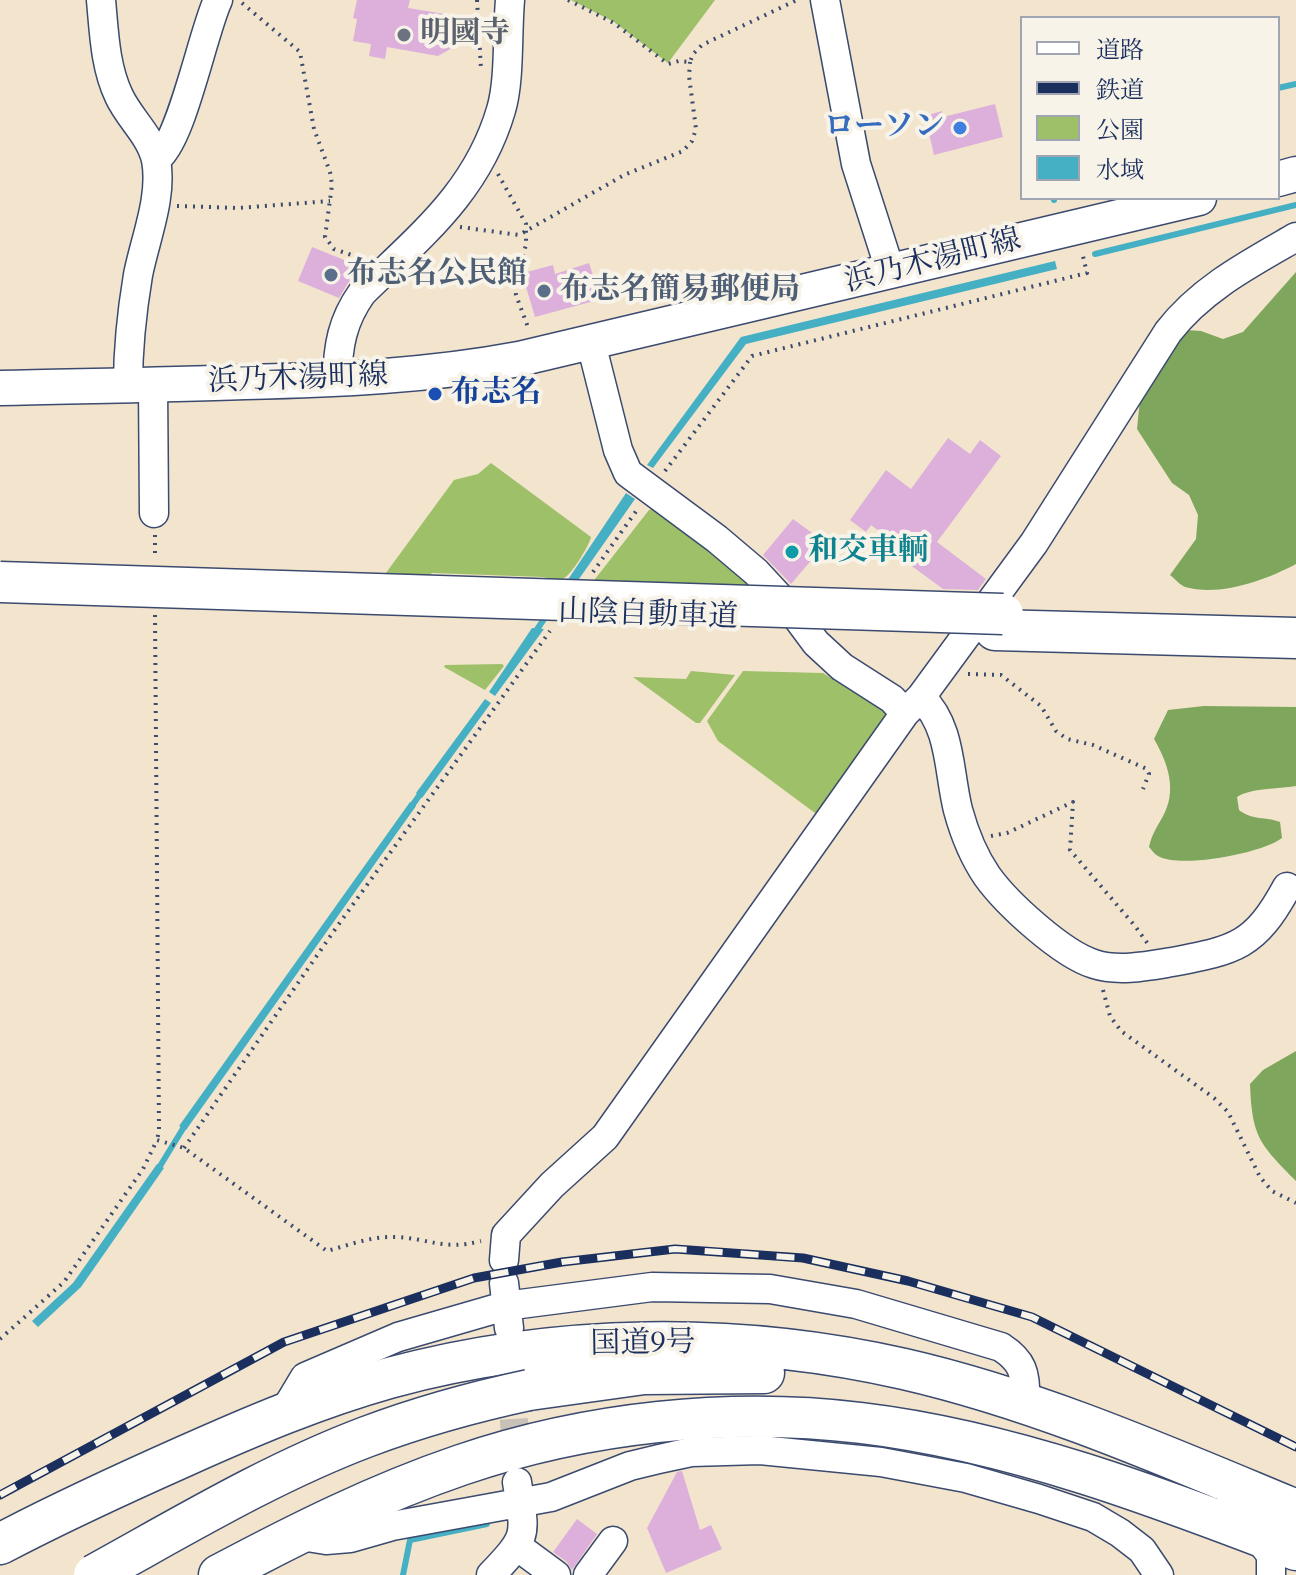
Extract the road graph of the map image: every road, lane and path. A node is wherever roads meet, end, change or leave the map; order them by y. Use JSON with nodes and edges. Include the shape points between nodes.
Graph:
{"nodes":[{"id":1,"x":101,"y":0,"type":"edge"},
{"id":2,"x":218,"y":0,"type":"edge"},
{"id":3,"x":239,"y":0,"type":"edge"},
{"id":4,"x":477,"y":0,"type":"edge"},
{"id":5,"x":510,"y":0,"type":"edge"},
{"id":6,"x":568,"y":0,"type":"edge"},
{"id":7,"x":797,"y":0,"type":"edge"},
{"id":8,"x":825,"y":0,"type":"edge"},
{"id":9,"x":480,"y":56,"type":"dead end"},
{"id":10,"x":690,"y":62,"type":"junction"},
{"id":11,"x":156,"y":159,"type":"junction"},
{"id":12,"x":480,"y":162,"type":"junction"},
{"id":13,"x":1191,"y":200,"type":"edge"},
{"id":14,"x":330,"y":201,"type":"junction"},
{"id":15,"x":154,"y":206,"type":"junction"},
{"id":16,"x":436,"y":223,"type":"junction"},
{"id":17,"x":527,"y":232,"type":"junction"},
{"id":18,"x":1296,"y":237,"type":"edge"},
{"id":19,"x":388,"y":268,"type":"junction"},
{"id":20,"x":891,"y":273,"type":"junction"},
{"id":21,"x":531,"y":334,"type":"dead end"},
{"id":22,"x":591,"y":343,"type":"junction"},
{"id":23,"x":337,"y":380,"type":"junction"},
{"id":24,"x":141,"y":385,"type":"junction"},
{"id":25,"x":0,"y":388,"type":"edge"},
{"id":26,"x":154,"y":513,"type":"joint"},
{"id":27,"x":155,"y":561,"type":"dead end"},
{"id":28,"x":0,"y":582,"type":"edge"},
{"id":29,"x":0,"y":596,"type":"edge"},
{"id":30,"x":155,"y":608,"type":"dead end"},
{"id":31,"x":1296,"y":616,"type":"edge"},
{"id":32,"x":999,"y":622,"type":"junction"},
{"id":33,"x":1296,"y":638,"type":"edge"},
{"id":34,"x":942,"y":668,"type":"junction"},
{"id":35,"x":913,"y":705,"type":"junction"},
{"id":36,"x":1143,"y":789,"type":"dead end"},
{"id":37,"x":970,"y":841,"type":"junction"},
{"id":38,"x":1287,"y":887,"type":"dead end"},
{"id":39,"x":1095,"y":965,"type":"junction"},
{"id":40,"x":1156,"y":965,"type":"junction"},
{"id":41,"x":157,"y":1140,"type":"junction"},
{"id":42,"x":1296,"y":1203,"type":"edge"},
{"id":43,"x":505,"y":1283,"type":"junction"},
{"id":44,"x":0,"y":1339,"type":"edge"},
{"id":45,"x":530,"y":1400,"type":"junction"},
{"id":46,"x":1026,"y":1404,"type":"junction"},
{"id":47,"x":284,"y":1412,"type":"junction"},
{"id":48,"x":519,"y":1493,"type":"junction"},
{"id":49,"x":1296,"y":1510,"type":"edge"},
{"id":50,"x":1296,"y":1524,"type":"edge"},
{"id":51,"x":295,"y":1535,"type":"junction"},
{"id":52,"x":1256,"y":1535,"type":"junction"},
{"id":53,"x":613,"y":1541,"type":"dead end"},
{"id":54,"x":0,"y":1544,"type":"edge"},
{"id":55,"x":518,"y":1547,"type":"junction"},
{"id":56,"x":1296,"y":1550,"type":"edge"},
{"id":57,"x":94,"y":1575,"type":"edge"},
{"id":58,"x":131,"y":1575,"type":"edge"},
{"id":59,"x":219,"y":1575,"type":"edge"},
{"id":60,"x":491,"y":1575,"type":"edge"},
{"id":61,"x":556,"y":1575,"type":"edge"},
{"id":62,"x":588,"y":1575,"type":"edge"},
{"id":63,"x":1159,"y":1575,"type":"edge"},
{"id":64,"x":1271,"y":1575,"type":"edge"}],
"edges":[{"from":1,"to":11,"type":"street","via":[[111,75]]},
{"from":2,"to":11,"type":"street","via":[[174,132]]},
{"from":3,"to":14,"type":"path","via":[[300,52],[314,129],[330,172]]},
{"from":4,"to":9,"type":"path"},
{"from":5,"to":12,"type":"street","via":[[501,110]]},
{"from":6,"to":10,"type":"path","via":[[614,23],[668,64]]},
{"from":7,"to":10,"type":"path","via":[[702,45]]},
{"from":8,"to":20,"type":"street","via":[[856,164]]},
{"from":10,"to":17,"type":"path","via":[[696,129],[688,146],[624,175]]},
{"from":11,"to":15,"type":"street"},
{"from":12,"to":16,"type":"street"},
{"from":12,"to":17,"type":"path","via":[[497,172]]},
{"from":13,"to":20,"type":"main road","name":"浜乃木湯町線"},
{"from":14,"to":15,"type":"path","via":[[238,208]]},
{"from":14,"to":19,"type":"path","via":[[328,244]]},
{"from":15,"to":24,"type":"street","via":[[131,327]]},
{"from":16,"to":17,"type":"path","via":[[515,235]]},
{"from":16,"to":19,"type":"street"},
{"from":17,"to":21,"type":"path","via":[[515,283]]},
{"from":18,"to":34,"type":"street","via":[[1206,291],[1185,310],[1041,532]]},
{"from":19,"to":23,"type":"street","via":[[362,293],[345,320]]},
{"from":20,"to":22,"type":"main road","name":"浜乃木湯町線"},
{"from":22,"to":23,"type":"main road","name":"浜乃木湯町線","via":[[464,370]]},
{"from":22,"to":35,"type":"street","via":[[628,473],[756,572],[842,667],[892,699]]},
{"from":23,"to":24,"type":"main road","name":"浜乃木湯町線"},
{"from":24,"to":25,"type":"main road","name":"浜乃木湯町線"},
{"from":24,"to":26,"type":"street"},
{"from":26,"to":27,"type":"path"},
{"from":28,"to":32,"type":"highway","name":"山陰自動車道","bridge":true},
{"from":29,"to":32,"type":"highway","name":"山陰自動車道"},
{"from":30,"to":41,"type":"path"},
{"from":31,"to":32,"type":"highway","name":"山陰自動車道"},
{"from":32,"to":33,"type":"highway","name":"山陰自動車道"},
{"from":34,"to":35,"type":"street"},
{"from":34,"to":36,"type":"path","via":[[948,673],[1001,675],[1041,706],[1067,739],[1147,769]]},
{"from":35,"to":37,"type":"street","via":[[940,720],[958,810]]},
{"from":35,"to":43,"type":"street","via":[[605,1137],[552,1185]]},
{"from":37,"to":39,"type":"street","via":[[1004,895],[1073,955]]},
{"from":37,"to":40,"type":"path","via":[[1007,833],[1073,802],[1070,850],[1147,942]]},
{"from":38,"to":40,"type":"street","via":[[1274,912],[1238,946]]},
{"from":39,"to":40,"type":"street"},
{"from":39,"to":42,"type":"path","via":[[1110,1016],[1121,1031],[1214,1098],[1228,1112],[1260,1177],[1272,1191]]},
{"from":41,"to":43,"type":"path","via":[[180,1147],[327,1251],[382,1237],[465,1245]]},
{"from":41,"to":44,"type":"path","via":[[143,1169],[64,1282]]},
{"from":43,"to":46,"type":"street","via":[[770,1289],[856,1304],[1001,1347],[1016,1356],[1024,1370]]},
{"from":43,"to":47,"type":"street","via":[[305,1377]]},
{"from":45,"to":50,"type":"highway","via":[[644,1374],[755,1372],[865,1385],[978,1413]]},
{"from":45,"to":52,"type":"highway","via":[[754,1391],[861,1402],[1050,1454]]},
{"from":45,"to":57,"type":"highway","bridge":true,"via":[[475,1402],[322,1455]]},
{"from":45,"to":58,"type":"highway","via":[[421,1436],[268,1499]]},
{"from":46,"to":47,"type":"highway","name":"国道9号","via":[[905,1369],[793,1349],[621,1343],[479,1359],[390,1378]]},
{"from":46,"to":49,"type":"highway","name":"国道9号"},
{"from":47,"to":54,"type":"highway","name":"国道9号","via":[[72,1506]]},
{"from":48,"to":51,"type":"street","via":[[350,1538]]},
{"from":48,"to":55,"type":"street","via":[[523,1531]]},
{"from":48,"to":63,"type":"street","via":[[551,1497],[630,1466],[691,1452],[760,1450],[881,1462],[966,1478],[1093,1517],[1142,1550]]},
{"from":51,"to":52,"type":"highway","via":[[399,1487],[523,1446],[661,1422],[795,1418],[939,1437],[1066,1469]]},
{"from":51,"to":59,"type":"highway"},
{"from":52,"to":56,"type":"highway"},
{"from":52,"to":64,"type":"street","via":[[1271,1555]]},
{"from":53,"to":62,"type":"street"},
{"from":55,"to":60,"type":"street"},
{"from":55,"to":61,"type":"street"}]}
